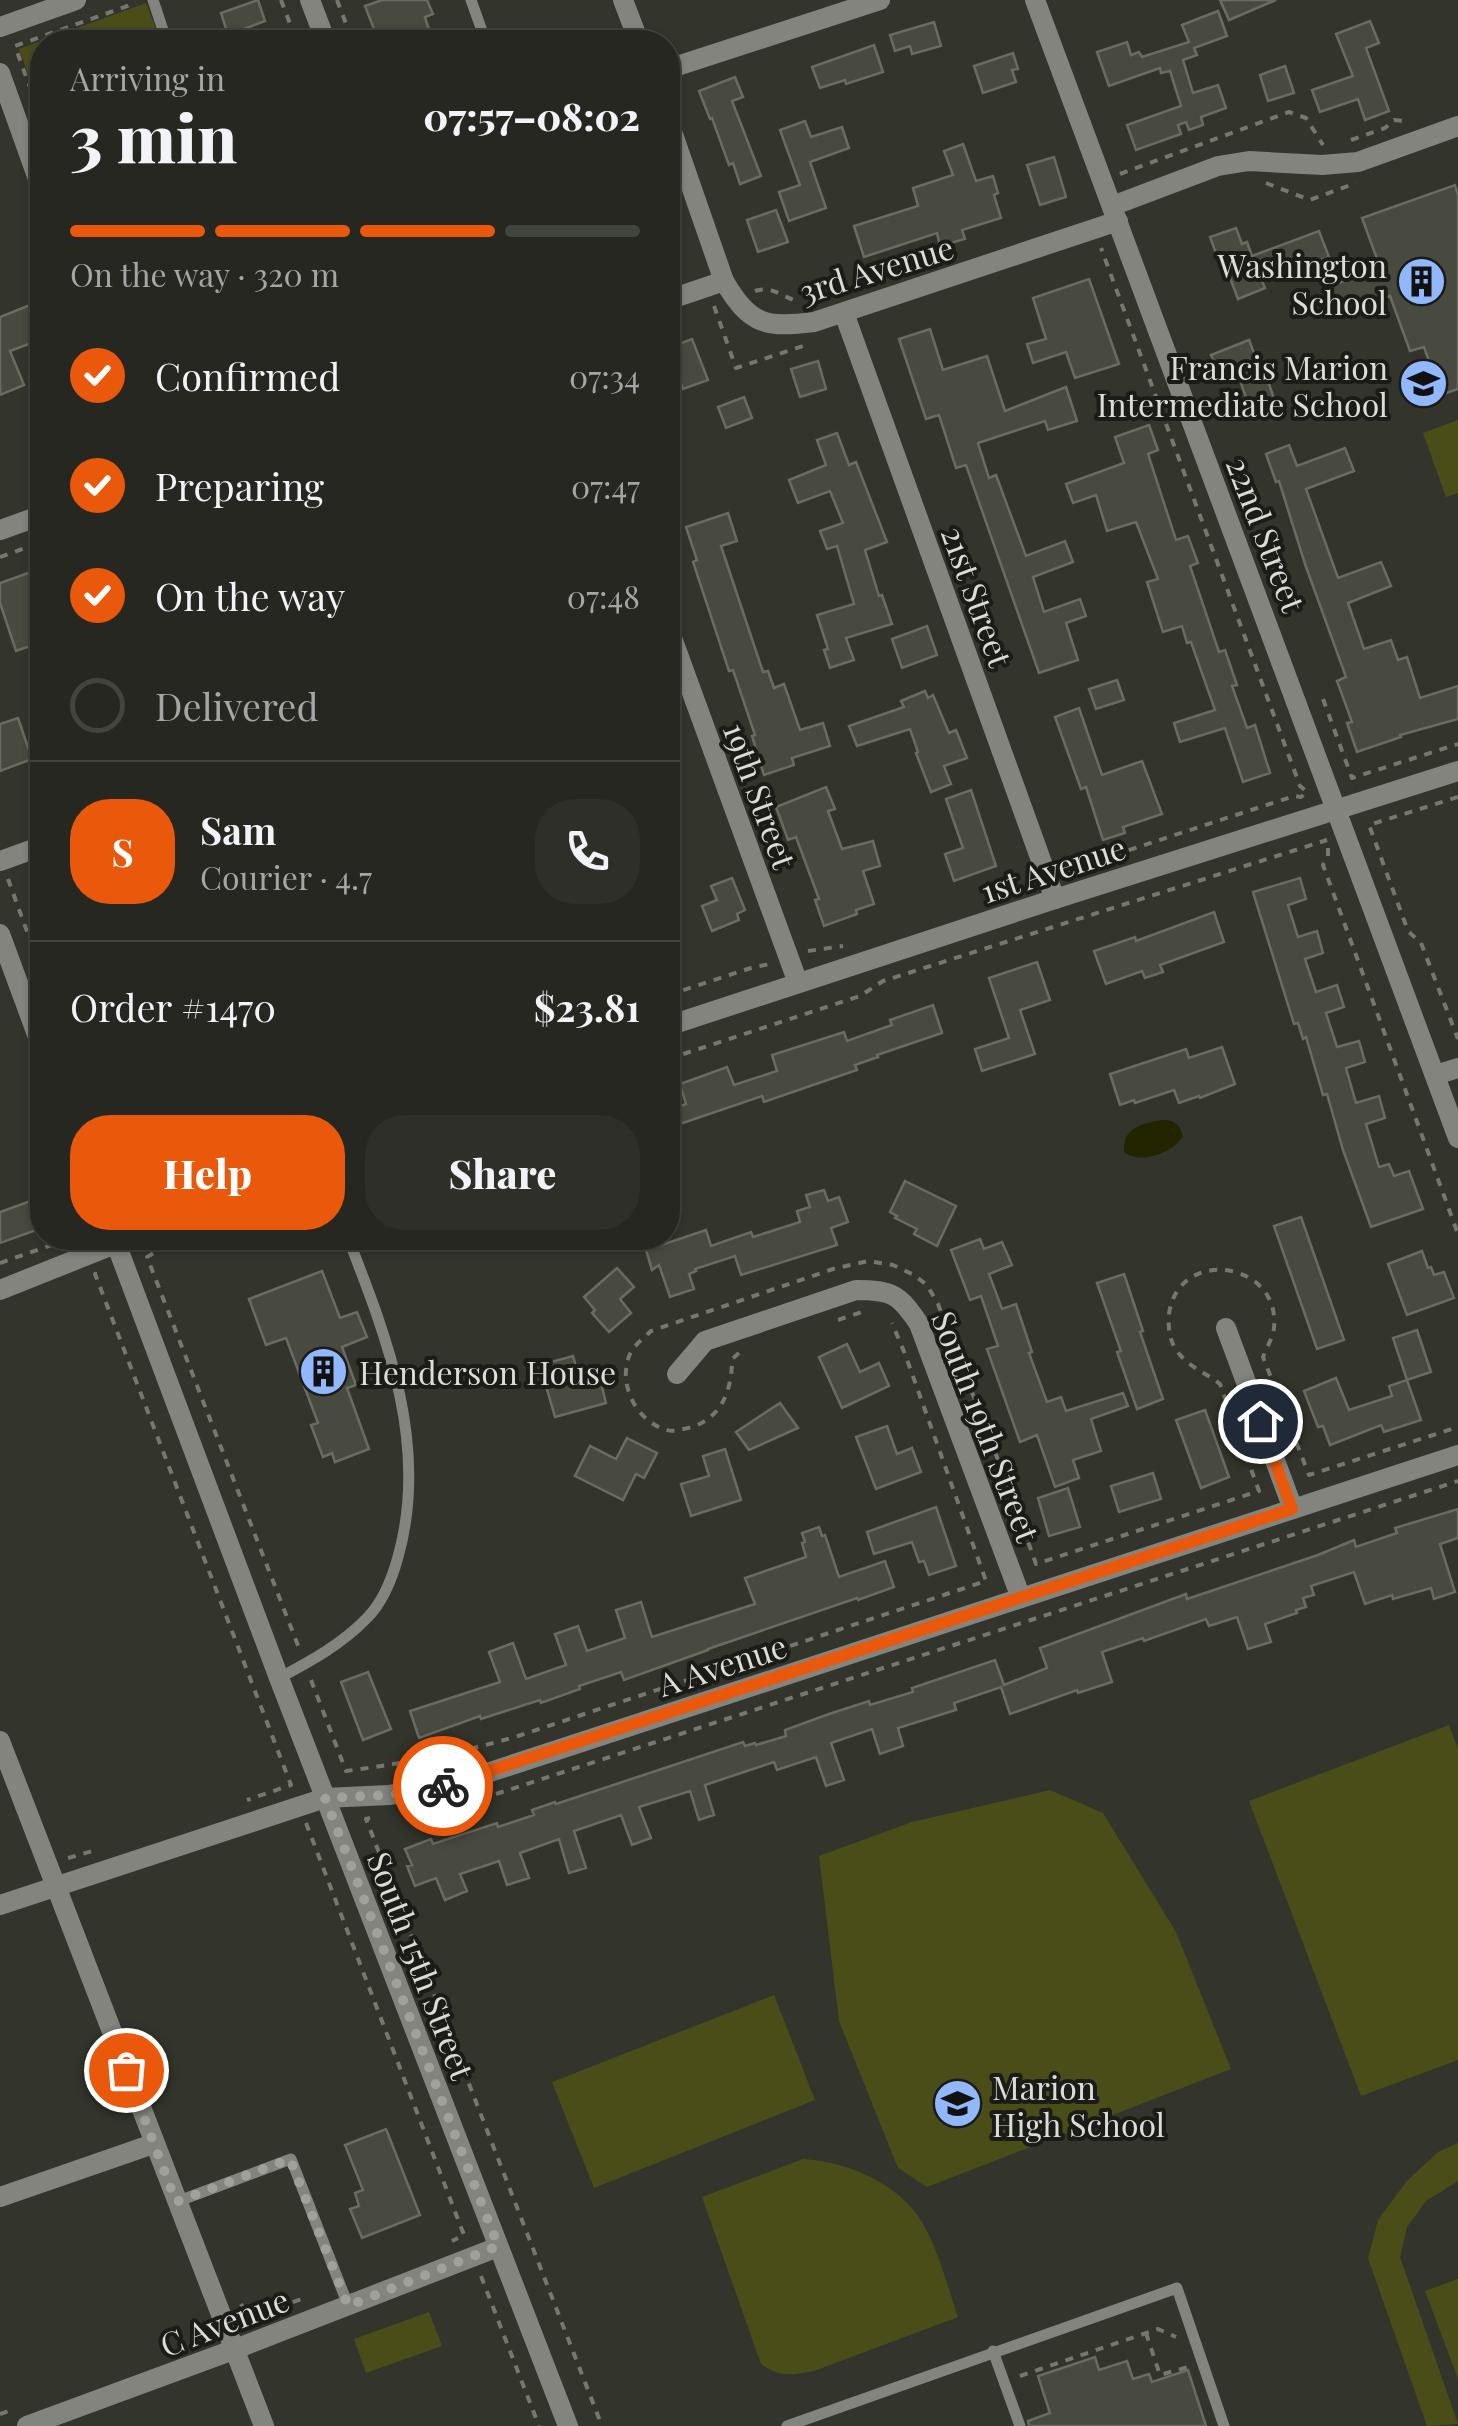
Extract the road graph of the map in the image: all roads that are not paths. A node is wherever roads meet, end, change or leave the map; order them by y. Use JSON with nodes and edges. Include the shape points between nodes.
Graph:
{"nodes":[{"id":1,"x":76,"y":0,"type":"edge"},
{"id":2,"x":149,"y":0,"type":"edge"},
{"id":3,"x":310,"y":0,"type":"edge"},
{"id":4,"x":470,"y":0,"type":"edge"},
{"id":5,"x":623,"y":0,"type":"edge"},
{"id":6,"x":880,"y":0,"type":"edge"},
{"id":7,"x":1036,"y":0,"type":"edge"},
{"id":8,"x":0,"y":27,"type":"edge"},
{"id":9,"x":162,"y":30,"type":"edge"},
{"id":10,"x":321,"y":30,"type":"edge"},
{"id":11,"x":481,"y":30,"type":"edge"},
{"id":12,"x":635,"y":30,"type":"edge"},
{"id":13,"x":680,"y":65,"type":"edge"},
{"id":14,"x":0,"y":73,"type":"edge"},
{"id":15,"x":1458,"y":126,"type":"edge"},
{"id":16,"x":680,"y":154,"type":"edge"},
{"id":17,"x":30,"y":157,"type":"edge"},
{"id":18,"x":1115,"y":214,"type":"junction"},
{"id":19,"x":724,"y":281,"type":"junction"},
{"id":20,"x":680,"y":296,"type":"edge"},
{"id":21,"x":844,"y":313,"type":"junction"},
{"id":22,"x":30,"y":519,"type":"edge"},
{"id":23,"x":0,"y":530,"type":"edge"},
{"id":24,"x":680,"y":660,"type":"edge"},
{"id":25,"x":1458,"y":771,"type":"edge"},
{"id":26,"x":1337,"y":808,"type":"junction"},
{"id":27,"x":30,"y":850,"type":"edge"},
{"id":28,"x":1,"y":861,"type":"edge"},
{"id":29,"x":1055,"y":899,"type":"junction"},
{"id":30,"x":0,"y":934,"type":"edge"},
{"id":31,"x":8,"y":980,"type":"edge"},
{"id":32,"x":798,"y":983,"type":"junction"},
{"id":33,"x":680,"y":1022,"type":"edge"},
{"id":34,"x":30,"y":1024,"type":"edge"},
{"id":35,"x":1458,"y":1068,"type":"edge"},
{"id":36,"x":1435,"y":1075,"type":"junction"},
{"id":37,"x":1458,"y":1138,"type":"edge"},
{"id":38,"x":96,"y":1250,"type":"edge"},
{"id":39,"x":124,"y":1250,"type":"edge"},
{"id":40,"x":352,"y":1250,"type":"edge"},
{"id":41,"x":0,"y":1290,"type":"edge"},
{"id":42,"x":1226,"y":1328,"type":"dead end"},
{"id":43,"x":678,"y":1374,"type":"dead end"},
{"id":44,"x":1458,"y":1455,"type":"edge"},
{"id":45,"x":1292,"y":1509,"type":"junction"},
{"id":46,"x":1020,"y":1598,"type":"junction"},
{"id":47,"x":279,"y":1678,"type":"junction"},
{"id":48,"x":0,"y":1741,"type":"edge"},
{"id":49,"x":325,"y":1798,"type":"junction"},
{"id":50,"x":56,"y":1886,"type":"junction"},
{"id":51,"x":0,"y":1906,"type":"edge"},
{"id":52,"x":154,"y":2144,"type":"junction"},
{"id":53,"x":0,"y":2197,"type":"edge"},
{"id":54,"x":176,"y":2202,"type":"junction"},
{"id":55,"x":498,"y":2246,"type":"junction"},
{"id":56,"x":348,"y":2306,"type":"junction"},
{"id":57,"x":234,"y":2350,"type":"junction"},
{"id":58,"x":993,"y":2351,"type":"junction"},
{"id":59,"x":26,"y":2426,"type":"edge"},
{"id":60,"x":264,"y":2426,"type":"edge"},
{"id":61,"x":568,"y":2426,"type":"edge"},
{"id":62,"x":786,"y":2426,"type":"edge"},
{"id":63,"x":1020,"y":2426,"type":"edge"},
{"id":64,"x":1224,"y":2426,"type":"edge"}],
"edges":[{"from":1,"to":8,"type":"street"},
{"from":2,"to":9,"type":"lane"},
{"from":3,"to":10,"type":"street"},
{"from":4,"to":11,"type":"lane"},
{"from":5,"to":12,"type":"street"},
{"from":6,"to":13,"type":"street"},
{"from":7,"to":18,"type":"street","name":"22nd Street"},
{"from":14,"to":17,"type":"street"},
{"from":15,"to":18,"type":"street","name":"3rd Avenue","via":[[1358,162],[1218,166]]},
{"from":16,"to":19,"type":"street","name":"3rd Avenue"},
{"from":18,"to":21,"type":"street","name":"3rd Avenue"},
{"from":18,"to":26,"type":"street","name":"22nd Street"},
{"from":19,"to":20,"type":"street"},
{"from":19,"to":21,"type":"street","name":"3rd Avenue","via":[[756,320],[784,326]]},
{"from":21,"to":29,"type":"street","name":"21st Street"},
{"from":22,"to":23,"type":"street"},
{"from":24,"to":32,"type":"street","name":"19th Street"},
{"from":25,"to":26,"type":"street","name":"1st Avenue"},
{"from":26,"to":29,"type":"street","name":"1st Avenue"},
{"from":26,"to":36,"type":"street","name":"22nd Street"},
{"from":27,"to":28,"type":"street"},
{"from":29,"to":32,"type":"street","name":"1st Avenue"},
{"from":30,"to":31,"type":"street"},
{"from":31,"to":34,"type":"street"},
{"from":32,"to":33,"type":"street","name":"1st Avenue"},
{"from":35,"to":36,"type":"street"},
{"from":36,"to":37,"type":"street","name":"22nd Street"},
{"from":38,"to":41,"type":"street"},
{"from":39,"to":47,"type":"street","name":"South 15th Street"},
{"from":40,"to":47,"type":"lane","via":[[394,1364],[409,1441],[407,1526],[392,1581],[370,1616],[324,1654]]},
{"from":42,"to":45,"type":"street"},
{"from":43,"to":46,"type":"street","name":"South 19th Street","via":[[704,1341],[856,1290],[882,1290],[904,1302],[919,1324]]},
{"from":44,"to":45,"type":"street","name":"A Avenue"},
{"from":45,"to":46,"type":"street","name":"A Avenue"},
{"from":46,"to":49,"type":"street","name":"A Avenue","via":[[440,1787]]},
{"from":47,"to":49,"type":"street","name":"South 15th Street"},
{"from":48,"to":50,"type":"street"},
{"from":49,"to":50,"type":"street","name":"A Avenue"},
{"from":49,"to":55,"type":"street","name":"South 15th Street"},
{"from":50,"to":51,"type":"street","name":"A Avenue"},
{"from":50,"to":52,"type":"street"},
{"from":52,"to":53,"type":"street"},
{"from":52,"to":54,"type":"street"},
{"from":54,"to":56,"type":"lane","via":[[290,2159]]},
{"from":54,"to":57,"type":"street"},
{"from":55,"to":56,"type":"street","name":"C Avenue"},
{"from":55,"to":61,"type":"street","name":"South 15th Street"},
{"from":56,"to":57,"type":"street","name":"C Avenue"},
{"from":57,"to":59,"type":"street","name":"C Avenue"},
{"from":57,"to":60,"type":"street"},
{"from":58,"to":62,"type":"lane"},
{"from":58,"to":63,"type":"lane"},
{"from":58,"to":64,"type":"lane","via":[[1177,2288]]}]}
